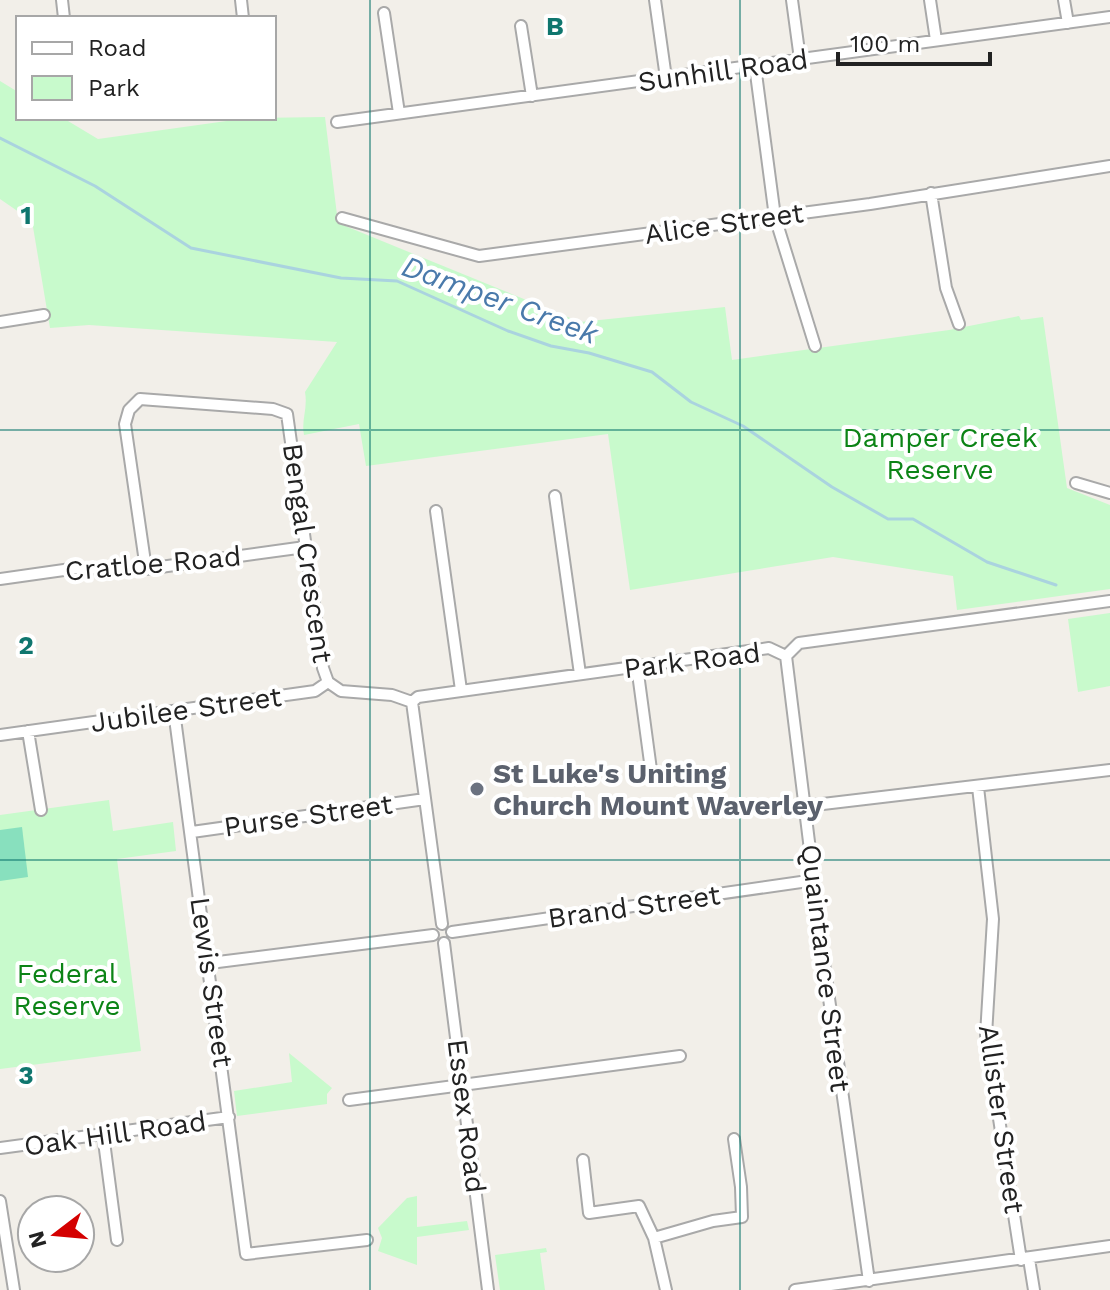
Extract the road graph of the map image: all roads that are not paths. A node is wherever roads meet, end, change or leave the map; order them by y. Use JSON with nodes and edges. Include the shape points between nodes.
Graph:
{"nodes":[{"id":1,"x":655,"y":0,"type":"edge"},
{"id":2,"x":792,"y":0,"type":"edge"},
{"id":3,"x":930,"y":0,"type":"edge"},
{"id":4,"x":1064,"y":0,"type":"edge"},
{"id":5,"x":384,"y":13,"type":"dead end"},
{"id":6,"x":1110,"y":17,"type":"edge"},
{"id":7,"x":1068,"y":23,"type":"junction"},
{"id":8,"x":521,"y":26,"type":"dead end"},
{"id":9,"x":936,"y":40,"type":"junction"},
{"id":10,"x":800,"y":59,"type":"junction"},
{"id":11,"x":755,"y":66,"type":"junction"},
{"id":12,"x":666,"y":78,"type":"junction"},
{"id":13,"x":532,"y":96,"type":"junction"},
{"id":14,"x":399,"y":113,"type":"junction"},
{"id":15,"x":337,"y":122,"type":"dead end"},
{"id":16,"x":1110,"y":166,"type":"edge"},
{"id":17,"x":931,"y":193,"type":"junction"},
{"id":18,"x":775,"y":217,"type":"junction"},
{"id":19,"x":342,"y":218,"type":"dead end"},
{"id":20,"x":44,"y":315,"type":"dead end"},
{"id":21,"x":0,"y":322,"type":"edge"},
{"id":22,"x":959,"y":324,"type":"dead end"},
{"id":23,"x":815,"y":346,"type":"dead end"},
{"id":24,"x":1076,"y":483,"type":"dead end"},
{"id":25,"x":1110,"y":492,"type":"edge"},
{"id":26,"x":555,"y":496,"type":"dead end"},
{"id":27,"x":436,"y":511,"type":"dead end"},
{"id":28,"x":305,"y":547,"type":"junction"},
{"id":29,"x":146,"y":569,"type":"junction"},
{"id":30,"x":0,"y":579,"type":"edge"},
{"id":31,"x":1110,"y":601,"type":"edge"},
{"id":32,"x":786,"y":656,"type":"junction"},
{"id":33,"x":637,"y":666,"type":"junction"},
{"id":34,"x":580,"y":674,"type":"junction"},
{"id":35,"x":328,"y":682,"type":"junction"},
{"id":36,"x":461,"y":690,"type":"junction"},
{"id":37,"x":412,"y":702,"type":"junction"},
{"id":38,"x":174,"y":711,"type":"junction"},
{"id":39,"x":28,"y":731,"type":"junction"},
{"id":40,"x":0,"y":735,"type":"edge"},
{"id":41,"x":1110,"y":770,"type":"edge"},
{"id":42,"x":652,"y":777,"type":"dead end"},
{"id":43,"x":978,"y":787,"type":"junction"},
{"id":44,"x":425,"y":799,"type":"junction"},
{"id":45,"x":806,"y":806,"type":"junction"},
{"id":46,"x":41,"y":810,"type":"dead end"},
{"id":47,"x":192,"y":832,"type":"junction"},
{"id":48,"x":815,"y":880,"type":"junction"},
{"id":49,"x":442,"y":924,"type":"junction"},
{"id":50,"x":452,"y":932,"type":"junction"},
{"id":51,"x":433,"y":935,"type":"junction"},
{"id":52,"x":444,"y":943,"type":"junction"},
{"id":53,"x":210,"y":963,"type":"junction"},
{"id":54,"x":680,"y":1056,"type":"dead end"},
{"id":55,"x":464,"y":1084,"type":"junction"},
{"id":56,"x":349,"y":1100,"type":"dead end"},
{"id":57,"x":229,"y":1117,"type":"junction"},
{"id":58,"x":103,"y":1134,"type":"junction"},
{"id":59,"x":734,"y":1139,"type":"dead end"},
{"id":60,"x":0,"y":1148,"type":"edge"},
{"id":61,"x":583,"y":1160,"type":"dead end"},
{"id":62,"x":0,"y":1201,"type":"edge"},
{"id":63,"x":654,"y":1238,"type":"junction"},
{"id":64,"x":117,"y":1240,"type":"dead end"},
{"id":65,"x":367,"y":1240,"type":"dead end"},
{"id":66,"x":1110,"y":1246,"type":"edge"},
{"id":67,"x":1025,"y":1259,"type":"junction"},
{"id":68,"x":888,"y":1278,"type":"junction"},
{"id":69,"x":869,"y":1281,"type":"junction"},
{"id":70,"x":14,"y":1290,"type":"edge"},
{"id":71,"x":488,"y":1290,"type":"edge"},
{"id":72,"x":666,"y":1290,"type":"edge"},
{"id":73,"x":795,"y":1290,"type":"edge"},
{"id":74,"x":889,"y":1290,"type":"edge"},
{"id":75,"x":1034,"y":1290,"type":"edge"}],
"edges":[{"from":1,"to":12,"type":"street"},
{"from":2,"to":10,"type":"street"},
{"from":3,"to":9,"type":"street"},
{"from":4,"to":7,"type":"street"},
{"from":5,"to":14,"type":"street"},
{"from":6,"to":7,"type":"street","name":"Sunhill Road"},
{"from":7,"to":9,"type":"street","name":"Sunhill Road"},
{"from":8,"to":13,"type":"street"},
{"from":9,"to":10,"type":"street","name":"Sunhill Road"},
{"from":10,"to":11,"type":"street","name":"Sunhill Road"},
{"from":11,"to":12,"type":"street","name":"Sunhill Road"},
{"from":11,"to":18,"type":"street"},
{"from":12,"to":13,"type":"street","name":"Sunhill Road"},
{"from":13,"to":14,"type":"street","name":"Sunhill Road"},
{"from":14,"to":15,"type":"street","name":"Sunhill Road"},
{"from":16,"to":17,"type":"street","name":"Alice Street"},
{"from":17,"to":18,"type":"street","name":"Alice Street"},
{"from":17,"to":22,"type":"street","via":[[946,288]]},
{"from":18,"to":19,"type":"street","name":"Alice Street","via":[[479,256]]},
{"from":18,"to":23,"type":"street"},
{"from":20,"to":21,"type":"street"},
{"from":24,"to":25,"type":"street"},
{"from":26,"to":34,"type":"street"},
{"from":27,"to":36,"type":"street"},
{"from":28,"to":29,"type":"street","name":"Cratloe Road"},
{"from":28,"to":29,"type":"street","name":"Bengal Crescent","via":[[287,414],[140,399],[125,424]]},
{"from":28,"to":35,"type":"street","name":"Bengal Crescent"},
{"from":29,"to":30,"type":"street","name":"Cratloe Road","via":[[78,568]]},
{"from":31,"to":32,"type":"street","name":"Park Road","via":[[799,643]]},
{"from":32,"to":33,"type":"street","name":"Park Road","via":[[769,648]]},
{"from":32,"to":45,"type":"street","name":"Quaintance Street"},
{"from":33,"to":34,"type":"street","name":"Park Road"},
{"from":33,"to":42,"type":"street"},
{"from":34,"to":36,"type":"street","name":"Park Road"},
{"from":35,"to":37,"type":"street","via":[[341,691]]},
{"from":35,"to":38,"type":"street","name":"Jubilee Street","via":[[315,691]]},
{"from":36,"to":37,"type":"street","name":"Park Road"},
{"from":37,"to":44,"type":"street"},
{"from":38,"to":39,"type":"street","name":"Jubilee Street"},
{"from":38,"to":47,"type":"street","name":"Lewis Street"},
{"from":39,"to":40,"type":"street","name":"Jubilee Street"},
{"from":39,"to":46,"type":"street"},
{"from":41,"to":43,"type":"street"},
{"from":43,"to":45,"type":"street"},
{"from":43,"to":67,"type":"street","name":"Allister Street","via":[[993,919],[986,1035]]},
{"from":44,"to":47,"type":"street","name":"Purse Street"},
{"from":44,"to":49,"type":"street"},
{"from":45,"to":48,"type":"street","name":"Quaintance Street"},
{"from":47,"to":53,"type":"street","name":"Lewis Street"},
{"from":48,"to":50,"type":"street","name":"Brand Street"},
{"from":48,"to":69,"type":"street","name":"Quaintance Street"},
{"from":49,"to":50,"type":"street"},
{"from":49,"to":51,"type":"street"},
{"from":50,"to":52,"type":"street"},
{"from":51,"to":52,"type":"street"},
{"from":51,"to":53,"type":"street"},
{"from":52,"to":55,"type":"street","name":"Essex Road"},
{"from":53,"to":57,"type":"street","name":"Lewis Street"},
{"from":54,"to":55,"type":"street"},
{"from":55,"to":56,"type":"street"},
{"from":55,"to":71,"type":"street","name":"Essex Road"},
{"from":57,"to":58,"type":"street","name":"Oak Hill Road"},
{"from":57,"to":65,"type":"street","name":"Lewis Street","via":[[246,1254]]},
{"from":58,"to":60,"type":"street","name":"Oak Hill Road"},
{"from":58,"to":64,"type":"street"},
{"from":59,"to":63,"type":"street","via":[[742,1217]]},
{"from":61,"to":63,"type":"street","via":[[589,1213],[639,1206]]},
{"from":62,"to":70,"type":"street"},
{"from":63,"to":72,"type":"street"},
{"from":66,"to":67,"type":"street"},
{"from":67,"to":68,"type":"street"},
{"from":67,"to":75,"type":"street","name":"Allister Street"},
{"from":68,"to":69,"type":"street"},
{"from":68,"to":74,"type":"street"},
{"from":69,"to":73,"type":"street"}]}
